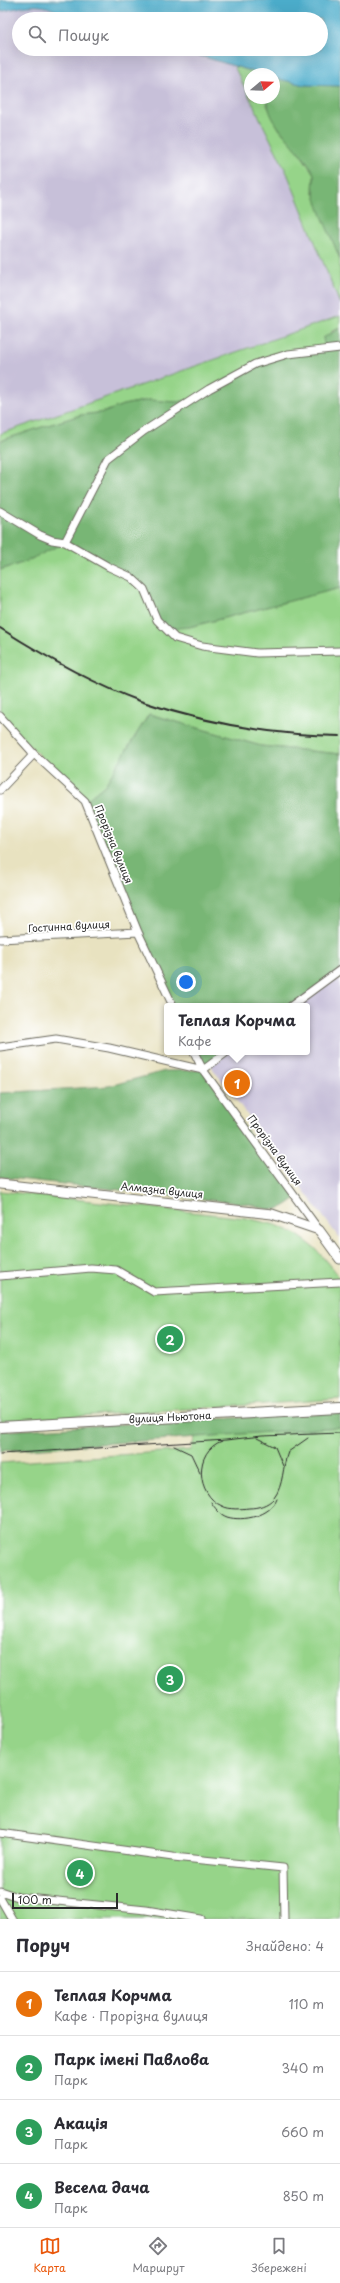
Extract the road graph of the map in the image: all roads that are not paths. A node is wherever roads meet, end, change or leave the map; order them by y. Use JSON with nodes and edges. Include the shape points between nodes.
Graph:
{"nodes":[{"id":1,"x":340,"y":348,"type":"edge"},
{"id":2,"x":0,"y":511,"type":"edge"},
{"id":3,"x":65,"y":542,"type":"junction"},
{"id":4,"x":340,"y":651,"type":"edge"},
{"id":5,"x":0,"y":716,"type":"edge"},
{"id":6,"x":34,"y":754,"type":"junction"},
{"id":7,"x":0,"y":790,"type":"edge"},
{"id":8,"x":138,"y":932,"type":"junction"},
{"id":9,"x":0,"y":939,"type":"edge"},
{"id":10,"x":340,"y":970,"type":"edge"},
{"id":11,"x":172,"y":1003,"type":"edge"},
{"id":12,"x":295,"y":1003,"type":"edge"},
{"id":13,"x":0,"y":1047,"type":"edge"},
{"id":14,"x":196,"y":1055,"type":"edge"},
{"id":15,"x":223,"y":1055,"type":"edge"},
{"id":16,"x":203,"y":1070,"type":"junction"},
{"id":17,"x":0,"y":1184,"type":"edge"},
{"id":18,"x":320,"y":1230,"type":"junction"},
{"id":19,"x":340,"y":1258,"type":"edge"},
{"id":20,"x":0,"y":1276,"type":"edge"},
{"id":21,"x":340,"y":1282,"type":"edge"},
{"id":22,"x":340,"y":1408,"type":"edge"},
{"id":23,"x":0,"y":1427,"type":"edge"},
{"id":24,"x":0,"y":1833,"type":"edge"},
{"id":25,"x":0,"y":1891,"type":"edge"},
{"id":26,"x":0,"y":1898,"type":"edge"},
{"id":27,"x":12,"y":1919,"type":"edge"},
{"id":28,"x":201,"y":1919,"type":"edge"},
{"id":29,"x":284,"y":1919,"type":"edge"}],
"edges":[{"from":1,"to":3,"type":"street","via":[[288,354],[255,364],[209,389],[144,431],[108,460]]},
{"from":2,"to":3,"type":"street","via":[[40,535]]},
{"from":3,"to":4,"type":"street","via":[[138,582],[144,589],[157,620],[175,638],[202,646],[257,653]]},
{"from":5,"to":6,"type":"street","name":"Прорізна вулиця"},
{"from":6,"to":7,"type":"street"},
{"from":6,"to":8,"type":"street","name":"Прорізна вулиця","via":[[85,801]]},
{"from":8,"to":9,"type":"street","name":"Гостинна вулиця"},
{"from":8,"to":11,"type":"street","name":"Прорізна вулиця"},
{"from":10,"to":12,"type":"street"},
{"from":13,"to":16,"type":"street","via":[[56,1040],[109,1048]]},
{"from":14,"to":16,"type":"street","name":"Прорізна вулиця"},
{"from":15,"to":16,"type":"street"},
{"from":16,"to":18,"type":"street","name":"Прорізна вулиця"},
{"from":17,"to":18,"type":"street","name":"Алмазна вулиця","via":[[247,1210],[281,1216]]},
{"from":18,"to":19,"type":"street","name":"Прорізна вулиця"},
{"from":20,"to":21,"type":"street","via":[[90,1268],[116,1270],[154,1292]]},
{"from":22,"to":23,"type":"main road","name":"вулиця Ньютона"},
{"from":24,"to":29,"type":"street","via":[[173,1857],[283,1868]]},
{"from":25,"to":28,"type":"street","via":[[18,1897],[146,1910]]},
{"from":26,"to":27,"type":"street"}]}
